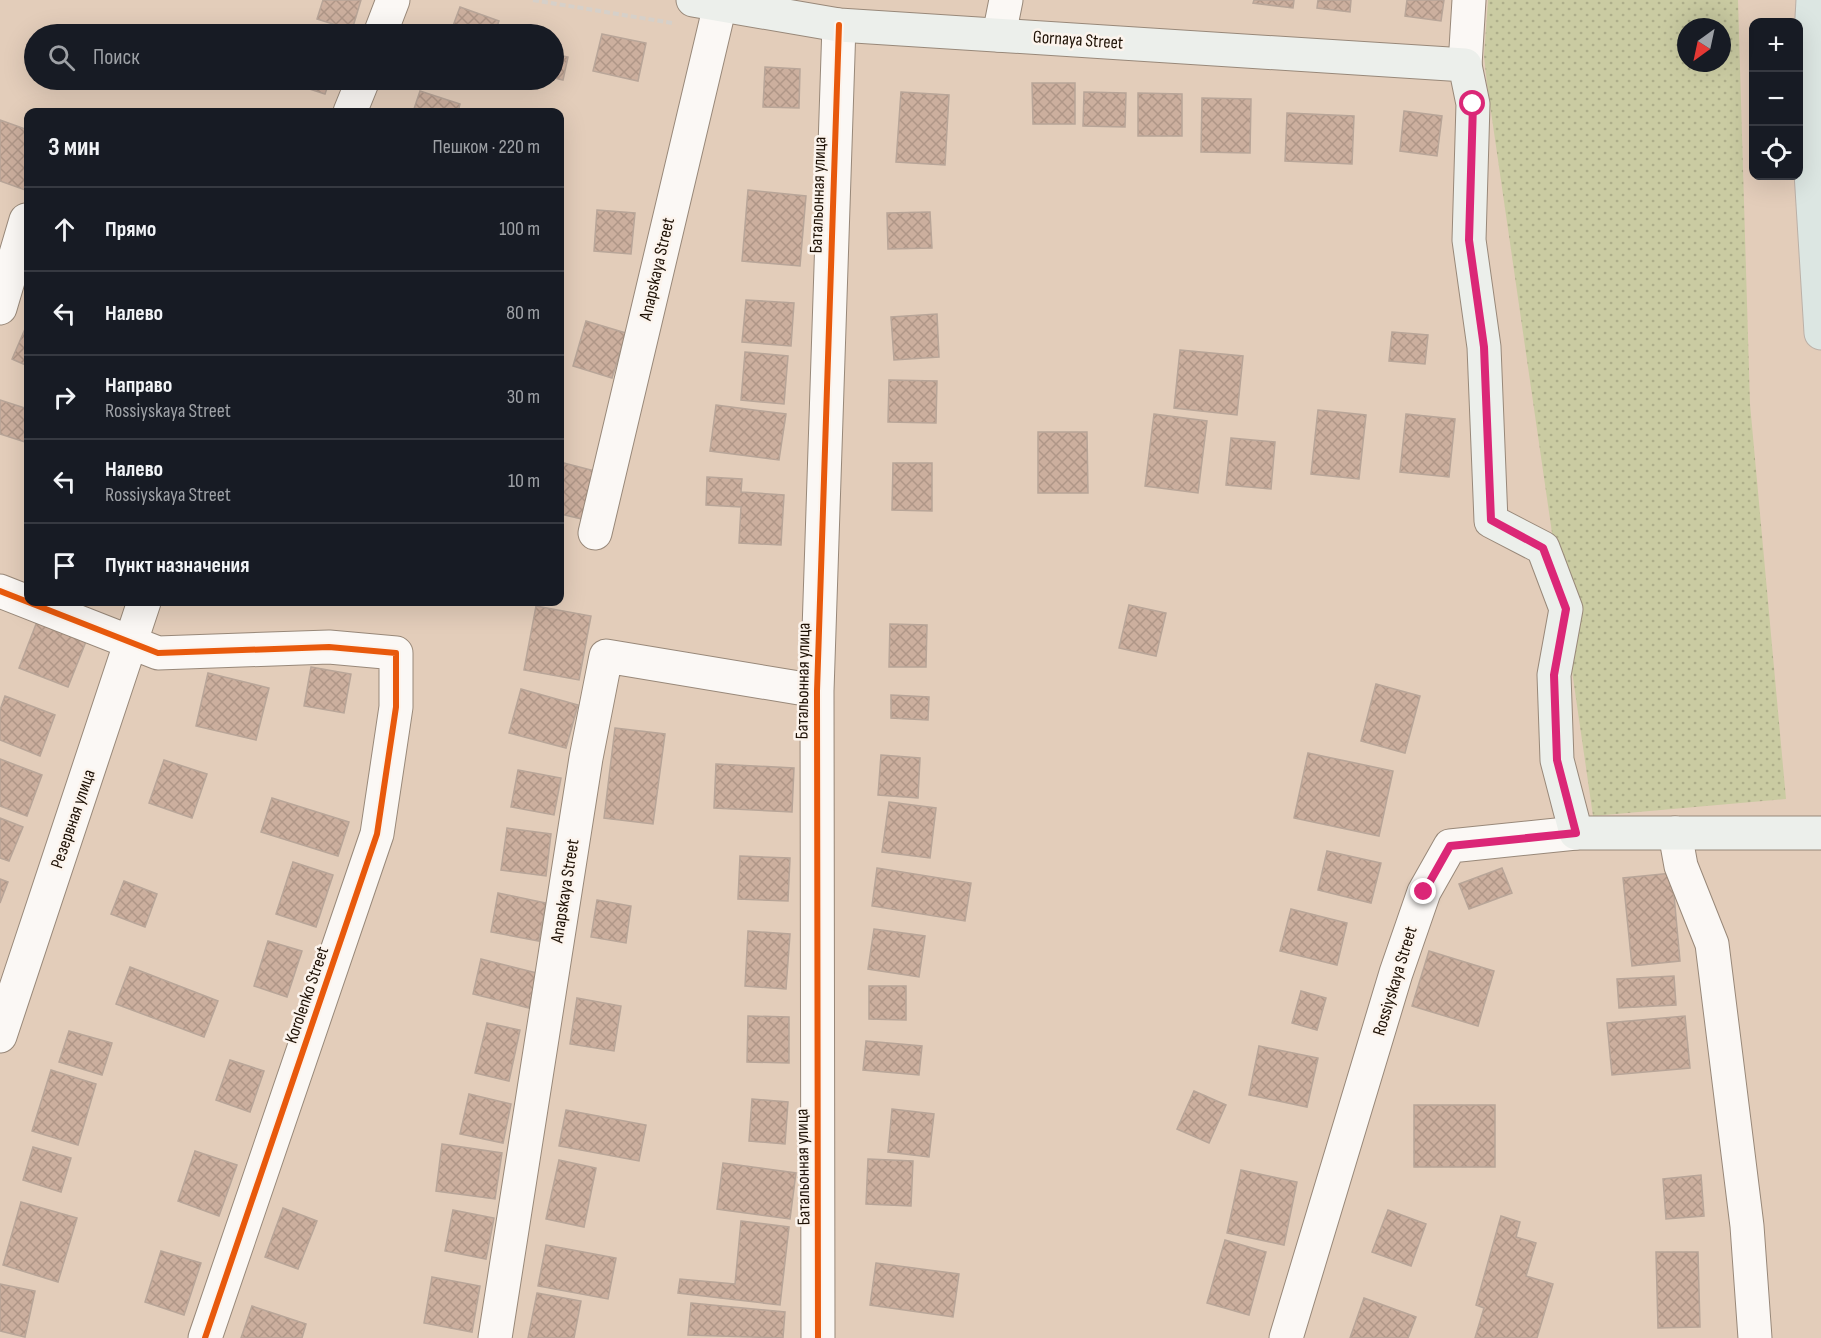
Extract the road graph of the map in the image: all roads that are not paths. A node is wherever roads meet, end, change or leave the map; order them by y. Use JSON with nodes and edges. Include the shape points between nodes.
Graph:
{"nodes":[{"id":1,"x":393,"y":0,"type":"edge"},
{"id":2,"x":1006,"y":0,"type":"edge"},
{"id":3,"x":1469,"y":0,"type":"edge"},
{"id":4,"x":1813,"y":0,"type":"edge"},
{"id":5,"x":706,"y":2,"type":"edge"},
{"id":6,"x":384,"y":24,"type":"edge"},
{"id":7,"x":839,"y":25,"type":"junction"},
{"id":8,"x":999,"y":35,"type":"junction"},
{"id":9,"x":1465,"y":64,"type":"junction"},
{"id":10,"x":359,"y":90,"type":"edge"},
{"id":11,"x":352,"y":108,"type":"edge"},
{"id":12,"x":24,"y":227,"type":"edge"},
{"id":13,"x":0,"y":308,"type":"edge"},
{"id":14,"x":1821,"y":333,"type":"edge"},
{"id":15,"x":595,"y":533,"type":"dead end"},
{"id":16,"x":0,"y":591,"type":"edge"},
{"id":17,"x":24,"y":600,"type":"edge"},
{"id":18,"x":40,"y":606,"type":"edge"},
{"id":19,"x":143,"y":606,"type":"edge"},
{"id":20,"x":132,"y":641,"type":"junction"},
{"id":21,"x":817,"y":691,"type":"junction"},
{"id":22,"x":1576,"y":833,"type":"junction"},
{"id":23,"x":1675,"y":833,"type":"junction"},
{"id":24,"x":1821,"y":833,"type":"edge"},
{"id":25,"x":0,"y":1036,"type":"edge"},
{"id":26,"x":205,"y":1338,"type":"edge"},
{"id":27,"x":495,"y":1338,"type":"edge"},
{"id":28,"x":818,"y":1338,"type":"edge"},
{"id":29,"x":1286,"y":1338,"type":"edge"},
{"id":30,"x":1755,"y":1338,"type":"edge"}],
"edges":[{"from":1,"to":6,"type":"street"},
{"from":2,"to":8,"type":"street"},
{"from":3,"to":9,"type":"street"},
{"from":4,"to":14,"type":"main road","via":[[1807,108]]},
{"from":5,"to":7,"type":"main road","name":"Gornaya Street"},
{"from":5,"to":15,"type":"street","name":"Anapskaya Street"},
{"from":7,"to":8,"type":"main road","name":"Gornaya Street"},
{"from":7,"to":21,"type":"street","name":"Батальонная улица"},
{"from":8,"to":9,"type":"main road","name":"Gornaya Street"},
{"from":9,"to":22,"type":"main road","via":[[1473,104],[1469,240],[1484,347],[1491,520],[1543,548],[1566,609],[1554,675],[1557,760]]},
{"from":10,"to":11,"type":"street"},
{"from":12,"to":13,"type":"street"},
{"from":16,"to":17,"type":"street"},
{"from":18,"to":20,"type":"street"},
{"from":19,"to":20,"type":"street","name":"Резервная улица"},
{"from":20,"to":25,"type":"street","name":"Резервная улица"},
{"from":20,"to":26,"type":"street","name":"Korolenko Street","via":[[158,653],[329,647],[396,652],[396,707],[378,834]]},
{"from":21,"to":27,"type":"street","name":"Anapskaya Street","via":[[606,656],[584,769]]},
{"from":21,"to":28,"type":"street","name":"Батальонная улица"},
{"from":22,"to":23,"type":"main road","name":"Rossiyskaya Street"},
{"from":22,"to":29,"type":"street","name":"Rossiyskaya Street","via":[[1450,846],[1429,883],[1396,972]]},
{"from":23,"to":24,"type":"main road","name":"Rossiyskaya Street"},
{"from":23,"to":30,"type":"street","via":[[1681,866],[1712,944],[1748,1226]]}]}
